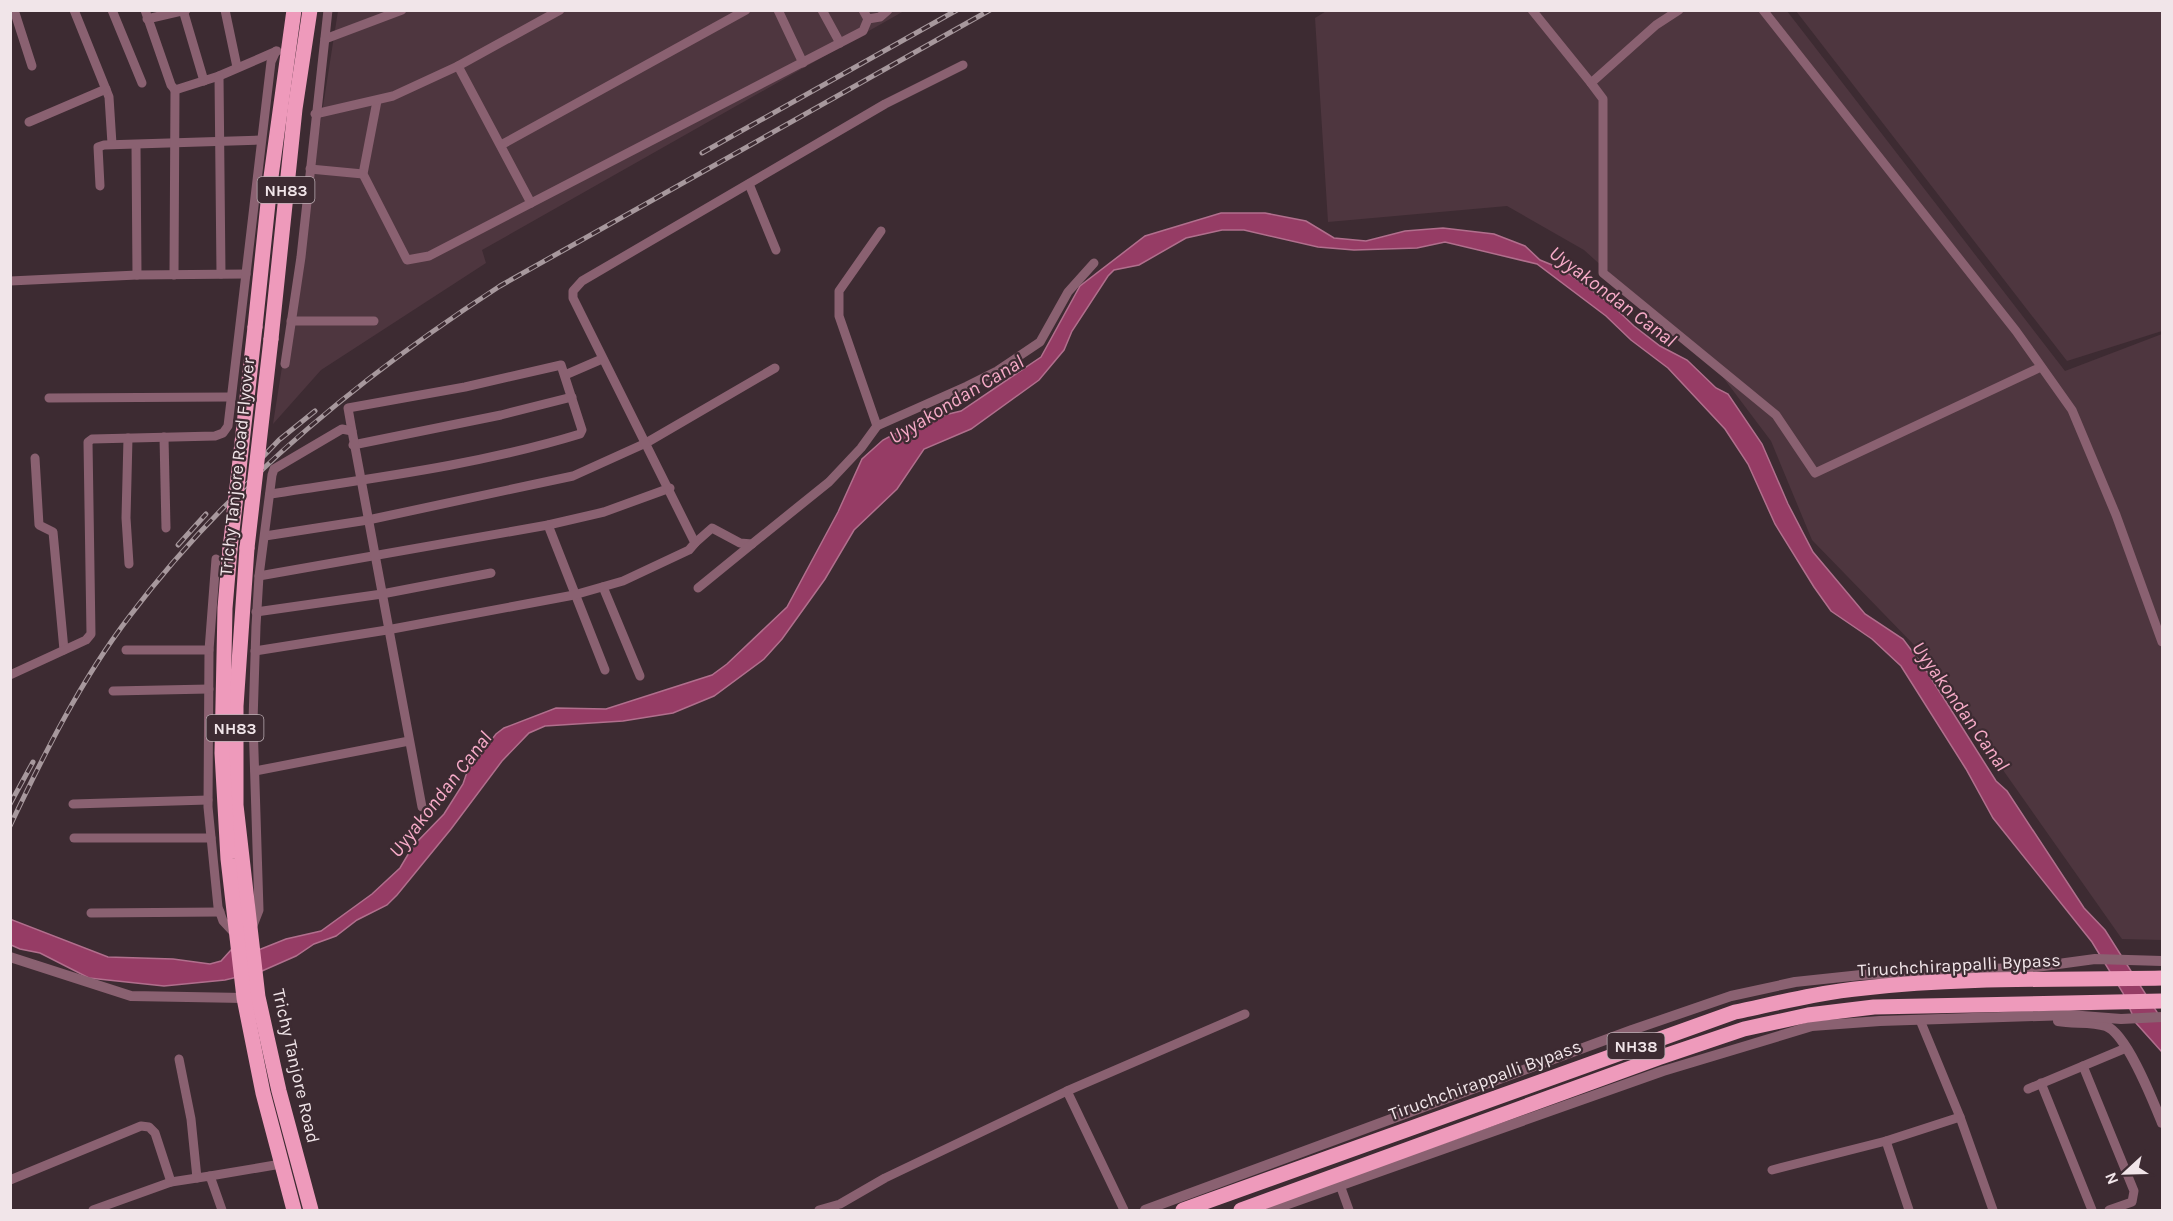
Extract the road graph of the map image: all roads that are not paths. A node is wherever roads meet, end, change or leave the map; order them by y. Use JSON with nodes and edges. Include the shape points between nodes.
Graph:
{"nodes":[{"id":1,"x":74,"y":10,"type":"edge"},
{"id":2,"x":112,"y":10,"type":"edge"},
{"id":3,"x":225,"y":10,"type":"edge"},
{"id":4,"x":294,"y":10,"type":"edge"},
{"id":5,"x":310,"y":10,"type":"edge"},
{"id":6,"x":328,"y":10,"type":"edge"},
{"id":7,"x":402,"y":10,"type":"edge"},
{"id":8,"x":560,"y":10,"type":"edge"},
{"id":9,"x":746,"y":10,"type":"edge"},
{"id":10,"x":777,"y":10,"type":"edge"},
{"id":11,"x":822,"y":10,"type":"edge"},
{"id":12,"x":888,"y":10,"type":"edge"},
{"id":13,"x":1532,"y":10,"type":"edge"},
{"id":14,"x":1679,"y":10,"type":"edge"},
{"id":15,"x":1763,"y":10,"type":"edge"},
{"id":16,"x":13,"y":11,"type":"edge"},
{"id":17,"x":184,"y":11,"type":"edge"},
{"id":18,"x":146,"y":15,"type":"edge"},
{"id":19,"x":865,"y":15,"type":"edge"},
{"id":20,"x":325,"y":39,"type":"junction"},
{"id":21,"x":840,"y":43,"type":"junction"},
{"id":22,"x":282,"y":49,"type":"junction"},
{"id":23,"x":802,"y":63,"type":"junction"},
{"id":24,"x":963,"y":65,"type":"dead end"},
{"id":25,"x":32,"y":66,"type":"dead end"},
{"id":26,"x":458,"y":66,"type":"junction"},
{"id":27,"x":237,"y":67,"type":"junction"},
{"id":28,"x":219,"y":76,"type":"junction"},
{"id":29,"x":204,"y":81,"type":"junction"},
{"id":30,"x":1591,"y":82,"type":"junction"},
{"id":31,"x":142,"y":83,"type":"dead end"},
{"id":32,"x":106,"y":89,"type":"junction"},
{"id":33,"x":175,"y":90,"type":"junction"},
{"id":34,"x":376,"y":101,"type":"junction"},
{"id":35,"x":315,"y":114,"type":"junction"},
{"id":36,"x":29,"y":122,"type":"dead end"},
{"id":37,"x":221,"y":140,"type":"junction"},
{"id":38,"x":261,"y":140,"type":"junction"},
{"id":39,"x":112,"y":144,"type":"junction"},
{"id":40,"x":136,"y":145,"type":"junction"},
{"id":41,"x":175,"y":145,"type":"junction"},
{"id":42,"x":501,"y":145,"type":"junction"},
{"id":43,"x":310,"y":169,"type":"junction"},
{"id":44,"x":363,"y":174,"type":"junction"},
{"id":45,"x":749,"y":184,"type":"junction"},
{"id":46,"x":99,"y":186,"type":"dead end"},
{"id":47,"x":531,"y":203,"type":"junction"},
{"id":48,"x":881,"y":231,"type":"dead end"},
{"id":49,"x":776,"y":250,"type":"dead end"},
{"id":50,"x":1094,"y":263,"type":"dead end"},
{"id":51,"x":137,"y":274,"type":"junction"},
{"id":52,"x":221,"y":274,"type":"junction"},
{"id":53,"x":246,"y":274,"type":"junction"},
{"id":54,"x":174,"y":275,"type":"junction"},
{"id":55,"x":10,"y":281,"type":"edge"},
{"id":56,"x":291,"y":321,"type":"junction"},
{"id":57,"x":374,"y":321,"type":"dead end"},
{"id":58,"x":602,"y":359,"type":"junction"},
{"id":59,"x":285,"y":364,"type":"dead end"},
{"id":60,"x":2041,"y":367,"type":"junction"},
{"id":61,"x":775,"y":368,"type":"dead end"},
{"id":62,"x":565,"y":375,"type":"junction"},
{"id":63,"x":229,"y":397,"type":"junction"},
{"id":64,"x":572,"y":397,"type":"junction"},
{"id":65,"x":50,"y":398,"type":"dead end"},
{"id":66,"x":878,"y":426,"type":"junction"},
{"id":67,"x":352,"y":431,"type":"junction"},
{"id":68,"x":164,"y":437,"type":"junction"},
{"id":69,"x":128,"y":438,"type":"junction"},
{"id":70,"x":646,"y":443,"type":"junction"},
{"id":71,"x":352,"y":445,"type":"junction"},
{"id":72,"x":34,"y":458,"type":"dead end"},
{"id":73,"x":361,"y":480,"type":"junction"},
{"id":74,"x":670,"y":488,"type":"junction"},
{"id":75,"x":270,"y":494,"type":"junction"},
{"id":76,"x":368,"y":520,"type":"junction"},
{"id":77,"x":548,"y":525,"type":"junction"},
{"id":78,"x":166,"y":528,"type":"dead end"},
{"id":79,"x":265,"y":536,"type":"junction"},
{"id":80,"x":695,"y":543,"type":"junction"},
{"id":81,"x":752,"y":543,"type":"junction"},
{"id":82,"x":374,"y":556,"type":"junction"},
{"id":83,"x":216,"y":559,"type":"dead end"},
{"id":84,"x":129,"y":564,"type":"dead end"},
{"id":85,"x":490,"y":573,"type":"dead end"},
{"id":86,"x":259,"y":576,"type":"junction"},
{"id":87,"x":603,"y":586,"type":"junction"},
{"id":88,"x":698,"y":588,"type":"dead end"},
{"id":89,"x":382,"y":594,"type":"junction"},
{"id":90,"x":574,"y":595,"type":"junction"},
{"id":91,"x":256,"y":612,"type":"junction"},
{"id":92,"x":387,"y":630,"type":"junction"},
{"id":93,"x":2163,"y":642,"type":"edge"},
{"id":94,"x":64,"y":650,"type":"junction"},
{"id":95,"x":126,"y":650,"type":"dead end"},
{"id":96,"x":209,"y":650,"type":"junction"},
{"id":97,"x":255,"y":651,"type":"junction"},
{"id":98,"x":605,"y":670,"type":"dead end"},
{"id":99,"x":10,"y":675,"type":"edge"},
{"id":100,"x":640,"y":676,"type":"dead end"},
{"id":101,"x":209,"y":689,"type":"junction"},
{"id":102,"x":113,"y":691,"type":"dead end"},
{"id":103,"x":409,"y":741,"type":"junction"},
{"id":104,"x":255,"y":771,"type":"junction"},
{"id":105,"x":208,"y":800,"type":"junction"},
{"id":106,"x":73,"y":804,"type":"dead end"},
{"id":107,"x":422,"y":807,"type":"dead end"},
{"id":108,"x":74,"y":838,"type":"dead end"},
{"id":109,"x":211,"y":838,"type":"junction"},
{"id":110,"x":234,"y":908,"type":"junction"},
{"id":111,"x":91,"y":914,"type":"dead end"},
{"id":112,"x":246,"y":938,"type":"junction"},
{"id":113,"x":10,"y":957,"type":"edge"},
{"id":114,"x":2163,"y":961,"type":"edge"},
{"id":115,"x":2163,"y":978,"type":"edge"},
{"id":116,"x":250,"y":982,"type":"junction"},
{"id":117,"x":244,"y":998,"type":"junction"},
{"id":118,"x":2163,"y":1000,"type":"edge"},
{"id":119,"x":1245,"y":1014,"type":"dead end"},
{"id":120,"x":2038,"y":1016,"type":"junction"},
{"id":121,"x":2163,"y":1017,"type":"edge"},
{"id":122,"x":1920,"y":1020,"type":"junction"},
{"id":123,"x":2126,"y":1048,"type":"junction"},
{"id":124,"x":179,"y":1059,"type":"dead end"},
{"id":125,"x":2083,"y":1066,"type":"junction"},
{"id":126,"x":2041,"y":1083,"type":"junction"},
{"id":127,"x":2028,"y":1089,"type":"dead end"},
{"id":128,"x":1067,"y":1091,"type":"junction"},
{"id":129,"x":1960,"y":1117,"type":"junction"},
{"id":130,"x":2163,"y":1123,"type":"edge"},
{"id":131,"x":1886,"y":1141,"type":"junction"},
{"id":132,"x":281,"y":1164,"type":"junction"},
{"id":133,"x":1772,"y":1170,"type":"dead end"},
{"id":134,"x":210,"y":1176,"type":"junction"},
{"id":135,"x":197,"y":1178,"type":"junction"},
{"id":136,"x":10,"y":1180,"type":"edge"},
{"id":137,"x":171,"y":1182,"type":"junction"},
{"id":138,"x":1340,"y":1185,"type":"junction"},
{"id":139,"x":93,"y":1210,"type":"edge"},
{"id":140,"x":222,"y":1210,"type":"edge"},
{"id":141,"x":294,"y":1210,"type":"edge"},
{"id":142,"x":311,"y":1210,"type":"edge"},
{"id":143,"x":819,"y":1210,"type":"edge"},
{"id":144,"x":1124,"y":1210,"type":"edge"},
{"id":145,"x":1145,"y":1210,"type":"edge"},
{"id":146,"x":1183,"y":1210,"type":"edge"},
{"id":147,"x":1241,"y":1210,"type":"edge"},
{"id":148,"x":1271,"y":1210,"type":"edge"},
{"id":149,"x":1349,"y":1210,"type":"edge"},
{"id":150,"x":1910,"y":1210,"type":"edge"},
{"id":151,"x":1993,"y":1210,"type":"edge"},
{"id":152,"x":2092,"y":1210,"type":"edge"},
{"id":153,"x":2109,"y":1210,"type":"edge"}],
"edges":[{"from":1,"to":32,"type":"street"},
{"from":2,"to":31,"type":"street"},
{"from":3,"to":27,"type":"street"},
{"from":4,"to":22,"type":"highway","number":"NH83"},
{"from":5,"to":110,"type":"highway","name":"Trichy Tanjore Road Flyover","number":"NH83","bridge":true,"via":[[295,109],[239,639]]},
{"from":6,"to":20,"type":"street"},
{"from":7,"to":20,"type":"street"},
{"from":8,"to":26,"type":"street"},
{"from":9,"to":42,"type":"street"},
{"from":10,"to":23,"type":"street"},
{"from":11,"to":21,"type":"street"},
{"from":12,"to":19,"type":"street","via":[[880,17]]},
{"from":13,"to":30,"type":"street"},
{"from":14,"to":30,"type":"street"},
{"from":15,"to":60,"type":"street"},
{"from":16,"to":25,"type":"street"},
{"from":17,"to":18,"type":"street"},
{"from":17,"to":29,"type":"street"},
{"from":18,"to":33,"type":"street"},
{"from":19,"to":21,"type":"street","via":[[863,31]]},
{"from":20,"to":35,"type":"street"},
{"from":21,"to":23,"type":"street"},
{"from":22,"to":27,"type":"street"},
{"from":22,"to":38,"type":"street","via":[[271,62]]},
{"from":22,"to":110,"type":"highway","name":"Trichy Tanjore Road Flyover","number":"NH83","bridge":true,"via":[[284,78],[243,419],[225,608],[222,753]]},
{"from":23,"to":47,"type":"street"},
{"from":24,"to":45,"type":"street","via":[[885,104]]},
{"from":26,"to":34,"type":"street"},
{"from":26,"to":42,"type":"street"},
{"from":27,"to":28,"type":"street"},
{"from":28,"to":29,"type":"street"},
{"from":28,"to":37,"type":"street"},
{"from":29,"to":33,"type":"street"},
{"from":30,"to":60,"type":"street","via":[[1603,99],[1603,273],[1776,415],[1815,473]]},
{"from":32,"to":36,"type":"street"},
{"from":32,"to":39,"type":"street"},
{"from":33,"to":41,"type":"street"},
{"from":34,"to":35,"type":"street"},
{"from":34,"to":44,"type":"street"},
{"from":35,"to":43,"type":"street"},
{"from":37,"to":38,"type":"street"},
{"from":37,"to":41,"type":"street"},
{"from":37,"to":52,"type":"street"},
{"from":38,"to":53,"type":"street"},
{"from":39,"to":40,"type":"street"},
{"from":39,"to":46,"type":"street","via":[[98,147]]},
{"from":40,"to":41,"type":"street"},
{"from":40,"to":51,"type":"street"},
{"from":41,"to":54,"type":"street"},
{"from":42,"to":47,"type":"street"},
{"from":43,"to":44,"type":"street"},
{"from":43,"to":56,"type":"street"},
{"from":44,"to":47,"type":"street","via":[[407,260],[429,256]]},
{"from":45,"to":49,"type":"street"},
{"from":45,"to":58,"type":"street","via":[[576,285],[573,298]]},
{"from":48,"to":66,"type":"street","via":[[839,291],[838,303],[839,316]]},
{"from":50,"to":66,"type":"street","via":[[1068,292],[1040,342],[967,387]]},
{"from":51,"to":54,"type":"street"},
{"from":51,"to":55,"type":"street"},
{"from":52,"to":53,"type":"street"},
{"from":52,"to":54,"type":"street"},
{"from":53,"to":63,"type":"street"},
{"from":56,"to":57,"type":"street"},
{"from":56,"to":59,"type":"street"},
{"from":58,"to":62,"type":"street"},
{"from":58,"to":70,"type":"street"},
{"from":60,"to":93,"type":"street","via":[[2072,411]]},
{"from":61,"to":70,"type":"street"},
{"from":62,"to":64,"type":"street"},
{"from":62,"to":67,"type":"street","via":[[561,365],[348,408]]},
{"from":63,"to":65,"type":"street"},
{"from":63,"to":68,"type":"street","via":[[224,434]]},
{"from":64,"to":71,"type":"street"},
{"from":64,"to":73,"type":"street","via":[[580,434],[456,464]]},
{"from":66,"to":81,"type":"street","via":[[829,482]]},
{"from":67,"to":71,"type":"street"},
{"from":67,"to":75,"type":"street","via":[[342,429],[274,469]]},
{"from":68,"to":69,"type":"street"},
{"from":68,"to":78,"type":"street"},
{"from":69,"to":84,"type":"street"},
{"from":69,"to":94,"type":"street","via":[[92,438],[88,442],[92,630],[86,640]]},
{"from":70,"to":74,"type":"street"},
{"from":70,"to":76,"type":"street","via":[[573,476]]},
{"from":71,"to":73,"type":"street"},
{"from":72,"to":94,"type":"street","via":[[39,525],[53,532]]},
{"from":73,"to":75,"type":"street"},
{"from":73,"to":76,"type":"street"},
{"from":74,"to":77,"type":"street","via":[[604,512]]},
{"from":74,"to":80,"type":"street"},
{"from":75,"to":79,"type":"street"},
{"from":76,"to":79,"type":"street"},
{"from":76,"to":82,"type":"street"},
{"from":77,"to":82,"type":"street"},
{"from":77,"to":90,"type":"street"},
{"from":79,"to":86,"type":"street"},
{"from":80,"to":81,"type":"street","via":[[712,528],[740,543]]},
{"from":80,"to":87,"type":"street","via":[[668,560]]},
{"from":81,"to":88,"type":"street"},
{"from":82,"to":86,"type":"street"},
{"from":82,"to":89,"type":"street"},
{"from":83,"to":96,"type":"street"},
{"from":85,"to":89,"type":"street"},
{"from":86,"to":91,"type":"street"},
{"from":87,"to":90,"type":"street"},
{"from":87,"to":100,"type":"street"},
{"from":89,"to":91,"type":"street"},
{"from":89,"to":92,"type":"street"},
{"from":90,"to":92,"type":"street"},
{"from":90,"to":98,"type":"street"},
{"from":91,"to":97,"type":"street"},
{"from":92,"to":97,"type":"street"},
{"from":92,"to":103,"type":"street"},
{"from":94,"to":99,"type":"street"},
{"from":95,"to":96,"type":"street"},
{"from":96,"to":101,"type":"street"},
{"from":97,"to":104,"type":"street"},
{"from":101,"to":102,"type":"street"},
{"from":101,"to":105,"type":"street"},
{"from":103,"to":104,"type":"street"},
{"from":103,"to":107,"type":"street"},
{"from":104,"to":112,"type":"street","via":[[259,910]]},
{"from":105,"to":106,"type":"street"},
{"from":105,"to":109,"type":"street"},
{"from":108,"to":109,"type":"street"},
{"from":109,"to":110,"type":"street"},
{"from":110,"to":111,"type":"street"},
{"from":110,"to":112,"type":"highway","name":"Trichy Tanjore Road Flyover","number":"NH83"},
{"from":110,"to":112,"type":"street","via":[[223,921]]},
{"from":112,"to":116,"type":"highway","name":"Trichy Tanjore Road","number":"NH83"},
{"from":113,"to":117,"type":"street","via":[[131,996]]},
{"from":114,"to":145,"type":"street","via":[[2095,959],[2036,967],[1861,975],[1796,982],[1731,996]]},
{"from":115,"to":146,"type":"highway","name":"Tiruchchirappalli Bypass","number":"NH38","via":[[1976,980],[1865,988],[1734,1012]]},
{"from":116,"to":117,"type":"highway","name":"Trichy Tanjore Road","number":"NH83"},
{"from":116,"to":142,"type":"highway","name":"Trichy Tanjore Road","number":"NH83"},
{"from":117,"to":132,"type":"highway","name":"Trichy Tanjore Road","number":"NH83"},
{"from":118,"to":147,"type":"highway","name":"Tiruchchirappalli Bypass","number":"NH38","via":[[1874,1007],[1808,1015],[1744,1029]]},
{"from":119,"to":128,"type":"street"},
{"from":120,"to":121,"type":"street"},
{"from":120,"to":122,"type":"street"},
{"from":120,"to":123,"type":"street","via":[[2106,1026]]},
{"from":122,"to":129,"type":"street"},
{"from":122,"to":138,"type":"street","via":[[1812,1026],[1749,1043]]},
{"from":123,"to":125,"type":"street"},
{"from":123,"to":130,"type":"street"},
{"from":124,"to":135,"type":"street"},
{"from":125,"to":126,"type":"street"},
{"from":125,"to":153,"type":"street","via":[[2134,1191],[2132,1202]]},
{"from":126,"to":127,"type":"street"},
{"from":126,"to":152,"type":"street"},
{"from":128,"to":143,"type":"street","via":[[885,1178],[840,1204]]},
{"from":128,"to":144,"type":"street"},
{"from":129,"to":131,"type":"street"},
{"from":129,"to":151,"type":"street"},
{"from":131,"to":133,"type":"street"},
{"from":131,"to":150,"type":"street"},
{"from":132,"to":134,"type":"street"},
{"from":132,"to":141,"type":"highway","name":"Trichy Tanjore Road","number":"NH83"},
{"from":134,"to":135,"type":"street"},
{"from":134,"to":140,"type":"street"},
{"from":135,"to":137,"type":"street"},
{"from":136,"to":137,"type":"street","via":[[141,1126],[155,1133]]},
{"from":137,"to":139,"type":"street"},
{"from":138,"to":148,"type":"street"},
{"from":138,"to":149,"type":"street"}]}
